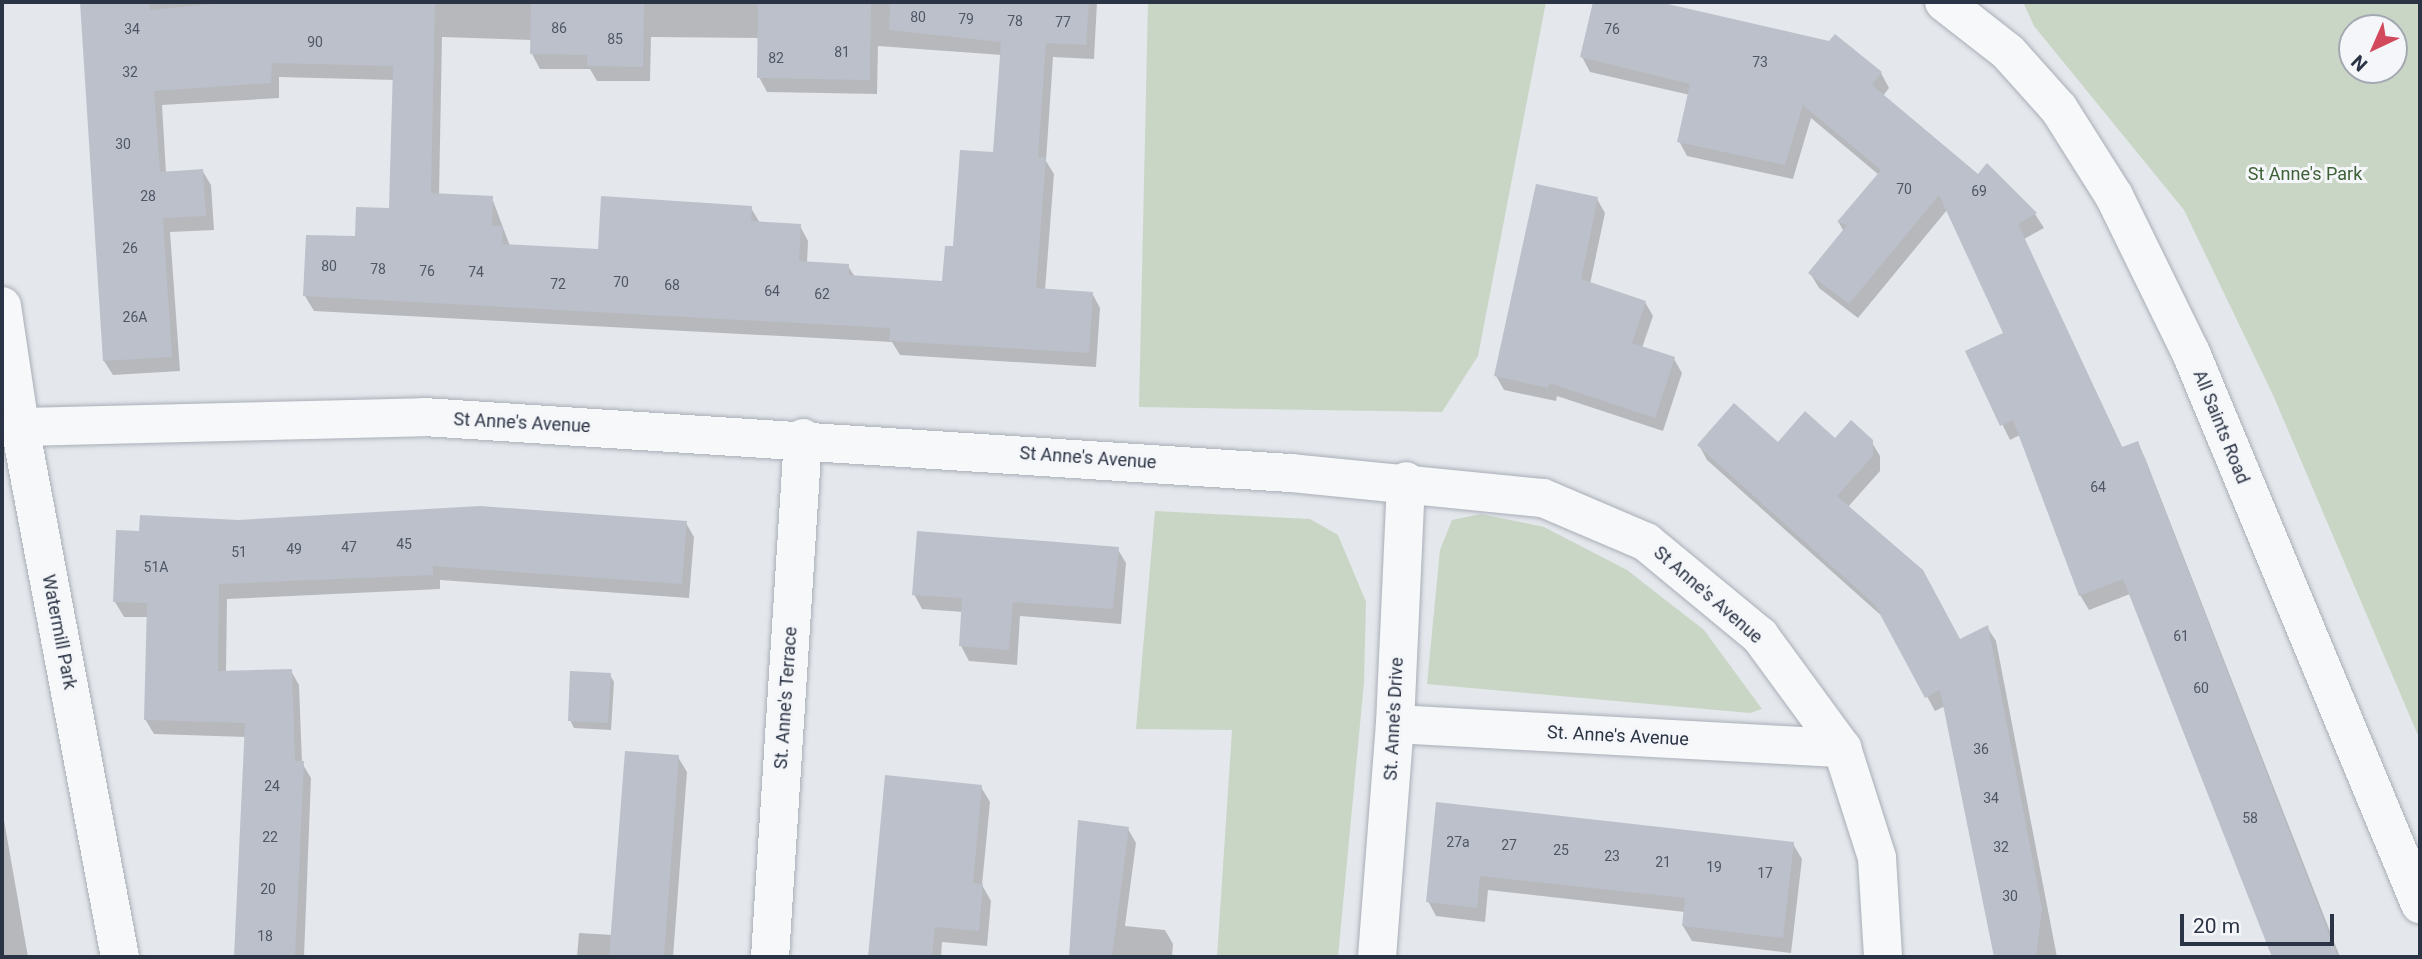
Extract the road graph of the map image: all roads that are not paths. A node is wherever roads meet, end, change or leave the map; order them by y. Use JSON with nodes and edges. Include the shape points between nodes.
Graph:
{"nodes":[{"id":1,"x":1944,"y":2,"type":"edge"},
{"id":2,"x":2,"y":306,"type":"edge"},
{"id":3,"x":20,"y":427,"type":"junction"},
{"id":4,"x":803,"y":438,"type":"junction"},
{"id":5,"x":1406,"y":481,"type":"junction"},
{"id":6,"x":1395,"y":724,"type":"junction"},
{"id":7,"x":1842,"y":748,"type":"junction"},
{"id":8,"x":2420,"y":904,"type":"edge"},
{"id":9,"x":120,"y":957,"type":"edge"},
{"id":10,"x":770,"y":957,"type":"edge"},
{"id":11,"x":1377,"y":957,"type":"edge"},
{"id":12,"x":1883,"y":957,"type":"edge"}],
"edges":[{"from":1,"to":8,"type":"street","name":"All Saints Road","via":[[2008,52],[2059,109],[2114,196],[2191,353]]},
{"from":2,"to":3,"type":"street","name":"Watermill Park"},
{"from":3,"to":4,"type":"street","name":"St Anne's Avenue","via":[[424,417]]},
{"from":3,"to":9,"type":"street","name":"Watermill Park"},
{"from":4,"to":5,"type":"street","name":"St Anne's Avenue"},
{"from":4,"to":10,"type":"street","name":"St. Anne's Terrace"},
{"from":5,"to":6,"type":"street","name":"St. Anne's Drive"},
{"from":5,"to":7,"type":"street","name":"St Anne's Avenue","via":[[1543,498],[1646,542],[1759,636]]},
{"from":6,"to":7,"type":"street","name":"St. Anne's Avenue"},
{"from":6,"to":11,"type":"street","name":"St. Anne's Drive"},
{"from":7,"to":12,"type":"street","name":"St Anne's Avenue","via":[[1877,858]]}]}
